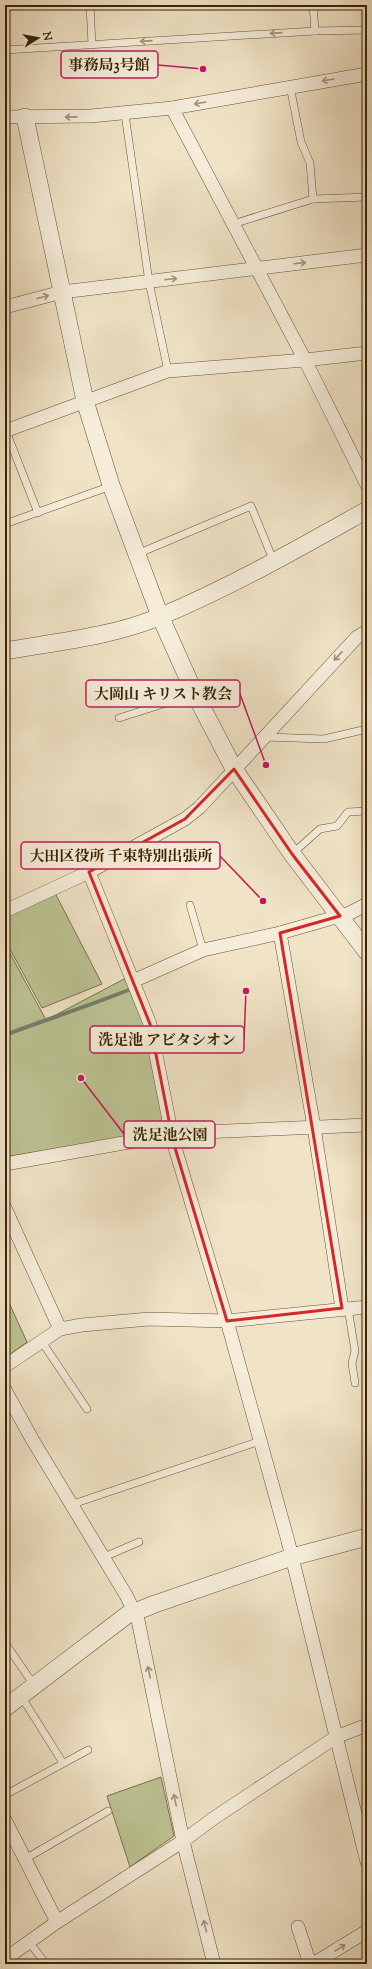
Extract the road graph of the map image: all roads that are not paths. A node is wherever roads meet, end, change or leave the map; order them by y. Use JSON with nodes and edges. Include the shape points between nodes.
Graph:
{"nodes":[{"id":1,"x":90,"y":5,"type":"edge"},
{"id":2,"x":313,"y":5,"type":"edge"},
{"id":3,"x":367,"y":30,"type":"edge"},
{"id":4,"x":315,"y":31,"type":"junction"},
{"id":5,"x":92,"y":45,"type":"junction"},
{"id":6,"x":5,"y":50,"type":"edge"},
{"id":7,"x":367,"y":74,"type":"edge"},
{"id":8,"x":290,"y":86,"type":"junction"},
{"id":9,"x":172,"y":108,"type":"junction"},
{"id":10,"x":125,"y":114,"type":"junction"},
{"id":11,"x":5,"y":117,"type":"edge"},
{"id":12,"x":25,"y":117,"type":"junction"},
{"id":13,"x":367,"y":197,"type":"edge"},
{"id":14,"x":313,"y":199,"type":"junction"},
{"id":15,"x":233,"y":224,"type":"junction"},
{"id":16,"x":367,"y":255,"type":"edge"},
{"id":17,"x":256,"y":268,"type":"junction"},
{"id":18,"x":148,"y":282,"type":"junction"},
{"id":19,"x":62,"y":292,"type":"junction"},
{"id":20,"x":5,"y":307,"type":"edge"},
{"id":21,"x":367,"y":353,"type":"edge"},
{"id":22,"x":305,"y":360,"type":"junction"},
{"id":23,"x":168,"y":371,"type":"junction"},
{"id":24,"x":85,"y":401,"type":"junction"},
{"id":25,"x":6,"y":431,"type":"edge"},
{"id":26,"x":111,"y":485,"type":"junction"},
{"id":27,"x":367,"y":485,"type":"edge"},
{"id":28,"x":367,"y":510,"type":"edge"},
{"id":29,"x":38,"y":513,"type":"junction"},
{"id":30,"x":5,"y":524,"type":"edge"},
{"id":31,"x":137,"y":554,"type":"junction"},
{"id":32,"x":274,"y":562,"type":"junction"},
{"id":33,"x":160,"y":616,"type":"junction"},
{"id":34,"x":367,"y":630,"type":"edge"},
{"id":35,"x":5,"y":651,"type":"edge"},
{"id":36,"x":195,"y":694,"type":"junction"},
{"id":37,"x":119,"y":718,"type":"dead end"},
{"id":38,"x":367,"y":729,"type":"edge"},
{"id":39,"x":263,"y":737,"type":"junction"},
{"id":40,"x":234,"y":769,"type":"junction"},
{"id":41,"x":367,"y":811,"type":"edge"},
{"id":42,"x":292,"y":854,"type":"junction"},
{"id":43,"x":89,"y":872,"type":"junction"},
{"id":44,"x":367,"y":904,"type":"edge"},
{"id":45,"x":190,"y":906,"type":"dead end"},
{"id":46,"x":5,"y":911,"type":"edge"},
{"id":47,"x":340,"y":916,"type":"junction"},
{"id":48,"x":280,"y":933,"type":"junction"},
{"id":49,"x":203,"y":950,"type":"junction"},
{"id":50,"x":367,"y":952,"type":"edge"},
{"id":51,"x":133,"y":981,"type":"junction"},
{"id":52,"x":367,"y":1125,"type":"edge"},
{"id":53,"x":314,"y":1128,"type":"junction"},
{"id":54,"x":172,"y":1135,"type":"junction"},
{"id":55,"x":5,"y":1164,"type":"edge"},
{"id":56,"x":5,"y":1208,"type":"edge"},
{"id":57,"x":367,"y":1307,"type":"edge"},
{"id":58,"x":345,"y":1308,"type":"junction"},
{"id":59,"x":227,"y":1321,"type":"junction"},
{"id":60,"x":60,"y":1329,"type":"junction"},
{"id":61,"x":42,"y":1342,"type":"junction"},
{"id":62,"x":5,"y":1366,"type":"edge"},
{"id":63,"x":355,"y":1383,"type":"dead end"},
{"id":64,"x":5,"y":1390,"type":"edge"},
{"id":65,"x":87,"y":1409,"type":"dead end"},
{"id":66,"x":260,"y":1440,"type":"junction"},
{"id":67,"x":73,"y":1504,"type":"junction"},
{"id":68,"x":367,"y":1537,"type":"edge"},
{"id":69,"x":139,"y":1542,"type":"dead end"},
{"id":70,"x":104,"y":1556,"type":"junction"},
{"id":71,"x":292,"y":1557,"type":"junction"},
{"id":72,"x":134,"y":1613,"type":"junction"},
{"id":73,"x":5,"y":1643,"type":"edge"},
{"id":74,"x":34,"y":1686,"type":"junction"},
{"id":75,"x":20,"y":1696,"type":"junction"},
{"id":76,"x":5,"y":1708,"type":"edge"},
{"id":77,"x":367,"y":1725,"type":"edge"},
{"id":78,"x":336,"y":1736,"type":"junction"},
{"id":79,"x":88,"y":1750,"type":"dead end"},
{"id":80,"x":63,"y":1763,"type":"junction"},
{"id":81,"x":5,"y":1795,"type":"edge"},
{"id":82,"x":108,"y":1811,"type":"dead end"},
{"id":83,"x":5,"y":1820,"type":"edge"},
{"id":84,"x":10,"y":1841,"type":"edge"},
{"id":85,"x":183,"y":1841,"type":"junction"},
{"id":86,"x":25,"y":1859,"type":"junction"},
{"id":87,"x":367,"y":1862,"type":"edge"},
{"id":88,"x":57,"y":1922,"type":"junction"},
{"id":89,"x":298,"y":1928,"type":"dead end"},
{"id":90,"x":367,"y":1931,"type":"edge"},
{"id":91,"x":29,"y":1942,"type":"junction"},
{"id":92,"x":5,"y":1959,"type":"edge"},
{"id":93,"x":46,"y":1964,"type":"edge"},
{"id":94,"x":214,"y":1964,"type":"edge"},
{"id":95,"x":310,"y":1964,"type":"edge"},
{"id":96,"x":313,"y":1964,"type":"edge"}],
"edges":[{"from":1,"to":5,"type":"lane"},
{"from":2,"to":4,"type":"lane"},
{"from":3,"to":4,"type":"lane"},
{"from":4,"to":5,"type":"lane","one_way":true},
{"from":5,"to":6,"type":"lane"},
{"from":7,"to":8,"type":"street","one_way":true},
{"from":8,"to":9,"type":"street","one_way":true},
{"from":8,"to":14,"type":"lane","via":[[301,142],[310,163]]},
{"from":9,"to":10,"type":"street"},
{"from":9,"to":15,"type":"street"},
{"from":10,"to":12,"type":"street","one_way":true},
{"from":10,"to":18,"type":"lane"},
{"from":11,"to":12,"type":"street"},
{"from":12,"to":19,"type":"street"},
{"from":13,"to":14,"type":"lane"},
{"from":14,"to":15,"type":"lane"},
{"from":15,"to":17,"type":"street"},
{"from":17,"to":16,"type":"street","one_way":true},
{"from":18,"to":17,"type":"street","one_way":true},
{"from":17,"to":22,"type":"street"},
{"from":18,"to":19,"type":"street"},
{"from":18,"to":23,"type":"lane"},
{"from":20,"to":19,"type":"street","one_way":true},
{"from":19,"to":24,"type":"street"},
{"from":21,"to":22,"type":"street"},
{"from":22,"to":23,"type":"street"},
{"from":22,"to":27,"type":"street"},
{"from":23,"to":24,"type":"street"},
{"from":24,"to":25,"type":"street"},
{"from":24,"to":26,"type":"street"},
{"from":25,"to":29,"type":"lane"},
{"from":26,"to":29,"type":"lane"},
{"from":26,"to":31,"type":"street"},
{"from":28,"to":32,"type":"street"},
{"from":29,"to":30,"type":"lane"},
{"from":31,"to":32,"type":"lane","via":[[251,506]]},
{"from":31,"to":33,"type":"street"},
{"from":32,"to":33,"type":"street"},
{"from":33,"to":35,"type":"street","via":[[112,632]]},
{"from":33,"to":36,"type":"street"},
{"from":34,"to":39,"type":"street","one_way":true,"via":[[357,637]]},
{"from":36,"to":37,"type":"lane"},
{"from":36,"to":40,"type":"street"},
{"from":38,"to":39,"type":"lane","via":[[324,739]]},
{"from":39,"to":40,"type":"street"},
{"from":40,"to":42,"type":"street"},
{"from":40,"to":43,"type":"street","via":[[200,807],[185,819]]},
{"from":41,"to":42,"type":"lane","via":[[348,812],[337,826],[320,829]]},
{"from":42,"to":47,"type":"street"},
{"from":43,"to":46,"type":"street"},
{"from":43,"to":51,"type":"street"},
{"from":44,"to":47,"type":"street"},
{"from":45,"to":49,"type":"lane"},
{"from":47,"to":48,"type":"street"},
{"from":47,"to":50,"type":"street"},
{"from":48,"to":49,"type":"street"},
{"from":48,"to":53,"type":"street"},
{"from":49,"to":51,"type":"street"},
{"from":51,"to":54,"type":"street","via":[[150,1024]]},
{"from":52,"to":53,"type":"street"},
{"from":53,"to":54,"type":"street"},
{"from":53,"to":58,"type":"street"},
{"from":54,"to":55,"type":"street"},
{"from":54,"to":59,"type":"street"},
{"from":56,"to":60,"type":"street"},
{"from":57,"to":58,"type":"street"},
{"from":58,"to":59,"type":"street"},
{"from":58,"to":63,"type":"lane","via":[[355,1351],[352,1363]]},
{"from":59,"to":60,"type":"street","via":[[149,1319]]},
{"from":59,"to":66,"type":"street"},
{"from":60,"to":61,"type":"street"},
{"from":61,"to":62,"type":"street"},
{"from":61,"to":65,"type":"lane"},
{"from":64,"to":67,"type":"street"},
{"from":66,"to":67,"type":"lane"},
{"from":66,"to":71,"type":"street"},
{"from":67,"to":70,"type":"street"},
{"from":68,"to":71,"type":"street"},
{"from":69,"to":70,"type":"lane"},
{"from":70,"to":72,"type":"street"},
{"from":71,"to":72,"type":"street"},
{"from":71,"to":78,"type":"street"},
{"from":72,"to":74,"type":"street","via":[[127,1615]]},
{"from":85,"to":72,"type":"street","one_way":true,"via":[[138,1620]]},
{"from":73,"to":74,"type":"lane"},
{"from":74,"to":75,"type":"street"},
{"from":75,"to":76,"type":"street"},
{"from":75,"to":80,"type":"lane"},
{"from":77,"to":78,"type":"street"},
{"from":78,"to":85,"type":"street"},
{"from":78,"to":87,"type":"street"},
{"from":79,"to":80,"type":"lane"},
{"from":80,"to":81,"type":"lane"},
{"from":82,"to":86,"type":"lane"},
{"from":83,"to":84,"type":"street"},
{"from":84,"to":86,"type":"street"},
{"from":85,"to":88,"type":"street"},
{"from":94,"to":85,"type":"street","one_way":true},
{"from":86,"to":88,"type":"street"},
{"from":88,"to":91,"type":"street"},
{"from":89,"to":95,"type":"street"},
{"from":96,"to":90,"type":"street","one_way":true},
{"from":91,"to":92,"type":"street"},
{"from":91,"to":93,"type":"lane"}]}
